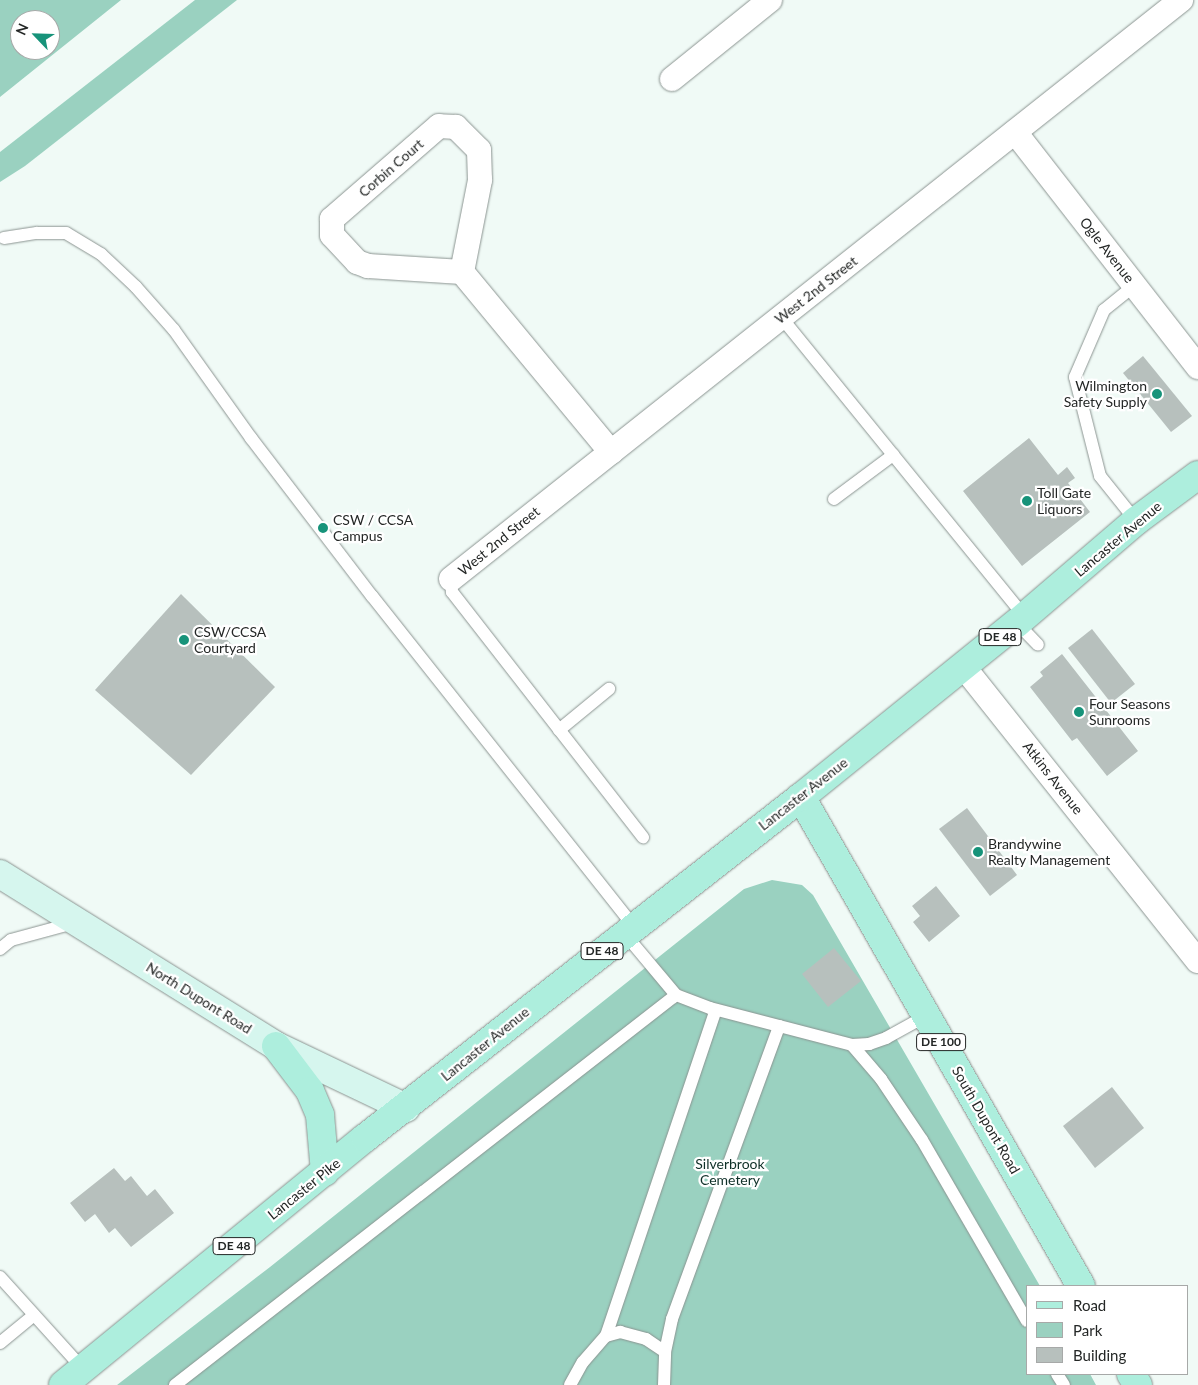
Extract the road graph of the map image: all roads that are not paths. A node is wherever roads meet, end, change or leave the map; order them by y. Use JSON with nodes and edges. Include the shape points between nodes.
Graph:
{"nodes":[{"id":1,"x":770,"y":0,"type":"edge"},
{"id":2,"x":1181,"y":0,"type":"edge"},
{"id":3,"x":672,"y":79,"type":"dead end"},
{"id":4,"x":1015,"y":132,"type":"junction"},
{"id":5,"x":4,"y":238,"type":"dead end"},
{"id":6,"x":462,"y":272,"type":"junction"},
{"id":7,"x":1135,"y":286,"type":"junction"},
{"id":8,"x":781,"y":317,"type":"junction"},
{"id":9,"x":1198,"y":367,"type":"edge"},
{"id":10,"x":611,"y":452,"type":"junction"},
{"id":11,"x":893,"y":455,"type":"junction"},
{"id":12,"x":1198,"y":475,"type":"edge"},
{"id":13,"x":834,"y":499,"type":"dead end"},
{"id":14,"x":1136,"y":521,"type":"junction"},
{"id":15,"x":451,"y":579,"type":"joint"},
{"id":16,"x":1021,"y":620,"type":"junction"},
{"id":17,"x":1038,"y":645,"type":"dead end"},
{"id":18,"x":963,"y":666,"type":"junction"},
{"id":19,"x":609,"y":689,"type":"dead end"},
{"id":20,"x":559,"y":730,"type":"junction"},
{"id":21,"x":800,"y":797,"type":"junction"},
{"id":22,"x":643,"y":837,"type":"dead end"},
{"id":23,"x":0,"y":874,"type":"edge"},
{"id":24,"x":78,"y":922,"type":"junction"},
{"id":25,"x":629,"y":929,"type":"junction"},
{"id":26,"x":0,"y":950,"type":"edge"},
{"id":27,"x":1198,"y":961,"type":"edge"},
{"id":28,"x":676,"y":995,"type":"junction"},
{"id":29,"x":716,"y":1010,"type":"junction"},
{"id":30,"x":926,"y":1016,"type":"junction"},
{"id":31,"x":779,"y":1026,"type":"junction"},
{"id":32,"x":852,"y":1044,"type":"junction"},
{"id":33,"x":276,"y":1046,"type":"junction"},
{"id":34,"x":406,"y":1108,"type":"junction"},
{"id":35,"x":325,"y":1172,"type":"junction"},
{"id":36,"x":0,"y":1277,"type":"edge"},
{"id":37,"x":1080,"y":1285,"type":"edge"},
{"id":38,"x":34,"y":1315,"type":"junction"},
{"id":39,"x":1026,"y":1319,"type":"edge"},
{"id":40,"x":606,"y":1336,"type":"junction"},
{"id":41,"x":0,"y":1342,"type":"edge"},
{"id":42,"x":665,"y":1352,"type":"junction"},
{"id":43,"x":73,"y":1377,"type":"edge"},
{"id":44,"x":175,"y":1385,"type":"edge"},
{"id":45,"x":570,"y":1385,"type":"edge"},
{"id":46,"x":664,"y":1385,"type":"edge"}],
"edges":[{"from":1,"to":3,"type":"street"},
{"from":2,"to":4,"type":"street","name":"West 2nd Street"},
{"from":4,"to":7,"type":"street","name":"Ogle Avenue"},
{"from":4,"to":8,"type":"street","name":"West 2nd Street"},
{"from":5,"to":25,"type":"lane","via":[[66,233],[101,254],[136,287],[174,330],[251,438],[372,596],[576,851]]},
{"from":6,"to":6,"type":"street","name":"Corbin Court","via":[[368,266],[358,262],[332,235],[332,219],[440,126],[456,128],[479,150],[480,180]]},
{"from":6,"to":10,"type":"street"},
{"from":7,"to":9,"type":"street","name":"Ogle Avenue"},
{"from":7,"to":14,"type":"lane","via":[[1104,310],[1075,378],[1100,476]]},
{"from":8,"to":10,"type":"street","name":"West 2nd Street"},
{"from":8,"to":11,"type":"lane"},
{"from":10,"to":15,"type":"street","name":"West 2nd Street"},
{"from":11,"to":13,"type":"lane"},
{"from":11,"to":16,"type":"lane"},
{"from":12,"to":14,"type":"main road","name":"Lancaster Avenue","number":"DE 48"},
{"from":14,"to":16,"type":"main road","name":"Lancaster Avenue","number":"DE 48"},
{"from":15,"to":20,"type":"lane","via":[[452,592]]},
{"from":16,"to":17,"type":"lane"},
{"from":16,"to":18,"type":"main road","name":"Lancaster Avenue","number":"DE 48"},
{"from":18,"to":21,"type":"main road","name":"Lancaster Avenue","number":"DE 48"},
{"from":18,"to":27,"type":"street","name":"Atkins Avenue"},
{"from":19,"to":20,"type":"lane"},
{"from":20,"to":22,"type":"lane"},
{"from":21,"to":25,"type":"main road","name":"Lancaster Avenue","number":"DE 48"},
{"from":21,"to":30,"type":"main road","name":"South Dupont Road","number":"DE 100"},
{"from":23,"to":24,"type":"main road","name":"North Dupont Road"},
{"from":24,"to":26,"type":"lane","via":[[12,940]]},
{"from":24,"to":33,"type":"main road","name":"North Dupont Road"},
{"from":25,"to":28,"type":"lane"},
{"from":25,"to":34,"type":"main road","name":"Lancaster Avenue","number":"DE 48"},
{"from":28,"to":29,"type":"lane"},
{"from":28,"to":44,"type":"lane"},
{"from":29,"to":31,"type":"lane"},
{"from":29,"to":40,"type":"lane"},
{"from":30,"to":32,"type":"lane","via":[[886,1038],[869,1044]]},
{"from":30,"to":37,"type":"main road","name":"South Dupont Road","number":"DE 100"},
{"from":31,"to":32,"type":"lane"},
{"from":31,"to":42,"type":"lane","via":[[672,1319]]},
{"from":32,"to":39,"type":"lane","via":[[881,1079],[922,1140]]},
{"from":33,"to":34,"type":"main road","name":"North Dupont Road"},
{"from":33,"to":35,"type":"main road","via":[[310,1091],[320,1114]]},
{"from":34,"to":35,"type":"main road","name":"Lancaster Pike","number":"DE 48"},
{"from":35,"to":43,"type":"main road","name":"Lancaster Pike","number":"DE 48"},
{"from":36,"to":38,"type":"lane"},
{"from":38,"to":41,"type":"lane"},
{"from":38,"to":43,"type":"lane"},
{"from":40,"to":42,"type":"lane","via":[[620,1332],[646,1339]]},
{"from":40,"to":45,"type":"lane","via":[[583,1362]]},
{"from":42,"to":46,"type":"lane"}]}
